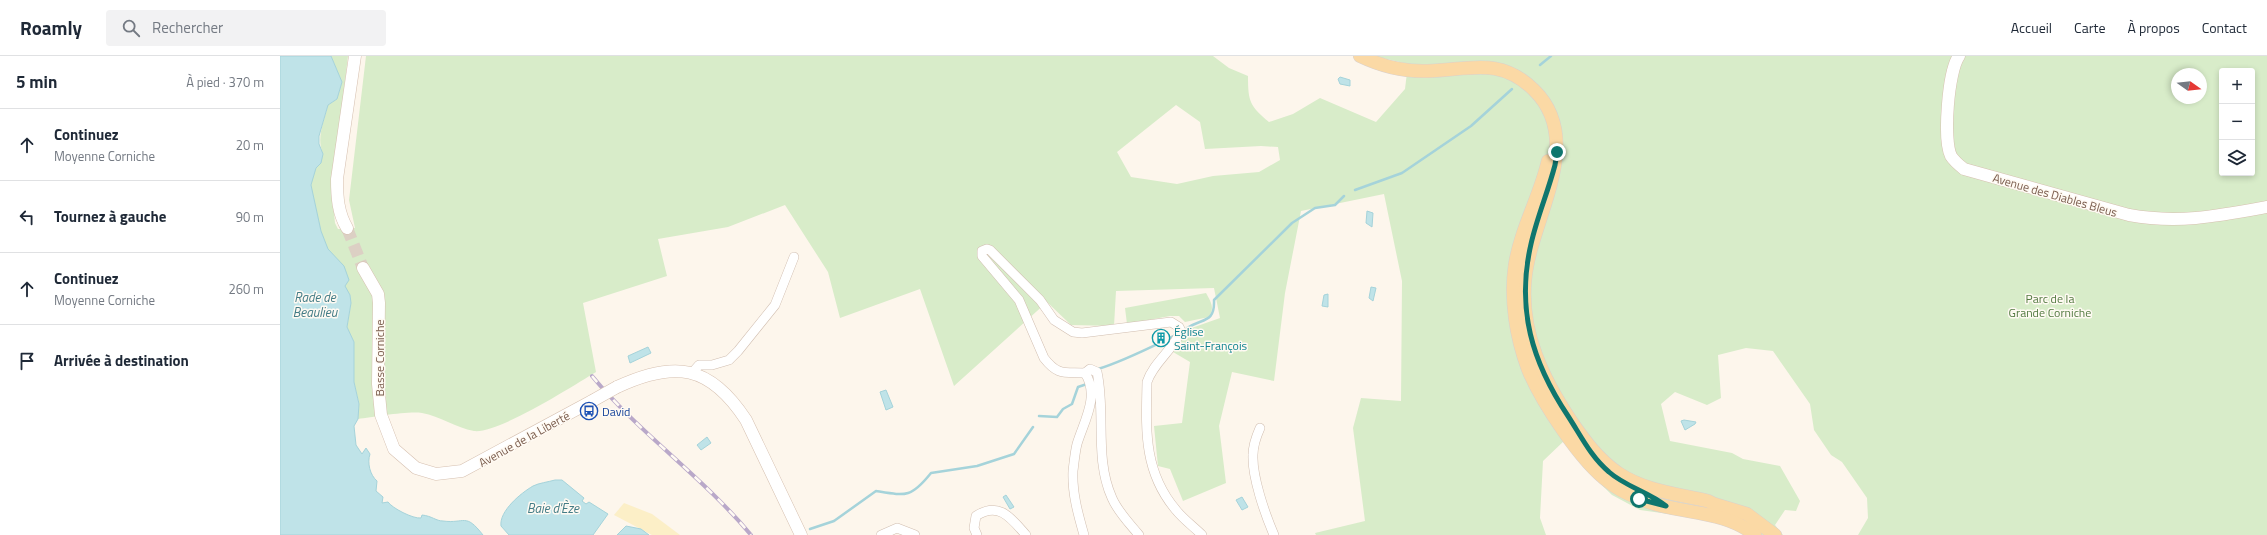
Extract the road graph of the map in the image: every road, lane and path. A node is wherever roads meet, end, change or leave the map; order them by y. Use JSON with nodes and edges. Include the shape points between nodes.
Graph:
{"nodes":[{"id":1,"x":355,"y":56,"type":"edge"},
{"id":2,"x":1360,"y":56,"type":"edge"},
{"id":3,"x":1959,"y":56,"type":"edge"},
{"id":4,"x":1506,"y":73,"type":"junction"},
{"id":5,"x":2267,"y":207,"type":"edge"},
{"id":6,"x":347,"y":228,"type":"tunnel mouth"},
{"id":7,"x":794,"y":258,"type":"dead end"},
{"id":8,"x":363,"y":268,"type":"tunnel mouth"},
{"id":9,"x":692,"y":373,"type":"junction"},
{"id":10,"x":1085,"y":374,"type":"junction"},
{"id":11,"x":1260,"y":428,"type":"dead end"},
{"id":12,"x":1584,"y":442,"type":"junction"},
{"id":13,"x":394,"y":450,"type":"joint"},
{"id":14,"x":1714,"y":504,"type":"junction"},
{"id":15,"x":1666,"y":506,"type":"junction"},
{"id":16,"x":801,"y":535,"type":"edge"},
{"id":17,"x":881,"y":535,"type":"edge"},
{"id":18,"x":915,"y":535,"type":"edge"},
{"id":19,"x":977,"y":535,"type":"edge"},
{"id":20,"x":1026,"y":535,"type":"edge"},
{"id":21,"x":1084,"y":535,"type":"edge"},
{"id":22,"x":1140,"y":535,"type":"edge"},
{"id":23,"x":1202,"y":535,"type":"edge"},
{"id":24,"x":1274,"y":535,"type":"edge"},
{"id":25,"x":1755,"y":535,"type":"edge"},
{"id":26,"x":1775,"y":535,"type":"edge"}],
"edges":[{"from":1,"to":6,"type":"main road","via":[[337,179],[341,218]]},
{"from":2,"to":4,"type":"main road","via":[[1391,67],[1410,70],[1478,66]]},
{"from":3,"to":5,"type":"main road","name":"Avenue des Diables Bleus","via":[[1950,80],[1948,141],[1951,156],[1964,169],[2150,219],[2203,219]]},
{"from":4,"to":12,"type":"main road","via":[[1527,83],[1541,97],[1553,120],[1557,138],[1555,165],[1528,260],[1525,302],[1528,331],[1540,368]]},
{"from":4,"to":15,"type":"main road","via":[[1531,94],[1540,107],[1546,121],[1550,144],[1546,169],[1520,242],[1514,281],[1518,333],[1528,370],[1562,427],[1595,470],[1623,491],[1639,499]]},
{"from":7,"to":9,"type":"street","via":[[775,305],[738,351],[729,360],[712,365],[699,365]]},
{"from":8,"to":13,"type":"main road","name":"Basse Corniche","via":[[378,294],[379,406]]},
{"from":9,"to":13,"type":"main road","name":"Avenue de la Liberté","bridge":true,"via":[[674,370],[653,373],[617,387],[474,466],[454,473],[436,474],[416,468]]},
{"from":9,"to":16,"type":"main road","name":"Avenue de la Liberté","via":[[711,382],[735,403],[746,420]]},
{"from":10,"to":21,"type":"street","via":[[1092,396],[1076,445],[1072,489]]},
{"from":10,"to":22,"type":"street","via":[[1087,370],[1094,369],[1100,383],[1100,440],[1107,485],[1116,505]]},
{"from":10,"to":23,"type":"street","via":[[1065,374],[1050,366],[1044,358],[1019,300],[982,256],[982,251],[990,250],[1040,300],[1054,320],[1072,332],[1171,322],[1179,327],[1181,331],[1177,340],[1150,374],[1147,382],[1146,437],[1149,459],[1158,483],[1175,510]]},
{"from":11,"to":24,"type":"street","via":[[1252,456],[1259,494]]},
{"from":12,"to":14,"type":"main road","via":[[1603,461],[1630,480],[1655,490],[1708,500]]},
{"from":12,"to":15,"type":"main road","via":[[1590,454],[1610,473]]},
{"from":14,"to":15,"type":"main road","via":[[1684,503]]},
{"from":14,"to":26,"type":"main road","via":[[1747,514]]},
{"from":15,"to":25,"type":"main road","via":[[1723,518],[1741,525]]},
{"from":17,"to":18,"type":"street","via":[[897,528]]},
{"from":19,"to":20,"type":"street","via":[[974,528],[976,516],[991,510],[998,510],[1012,519]]}]}
